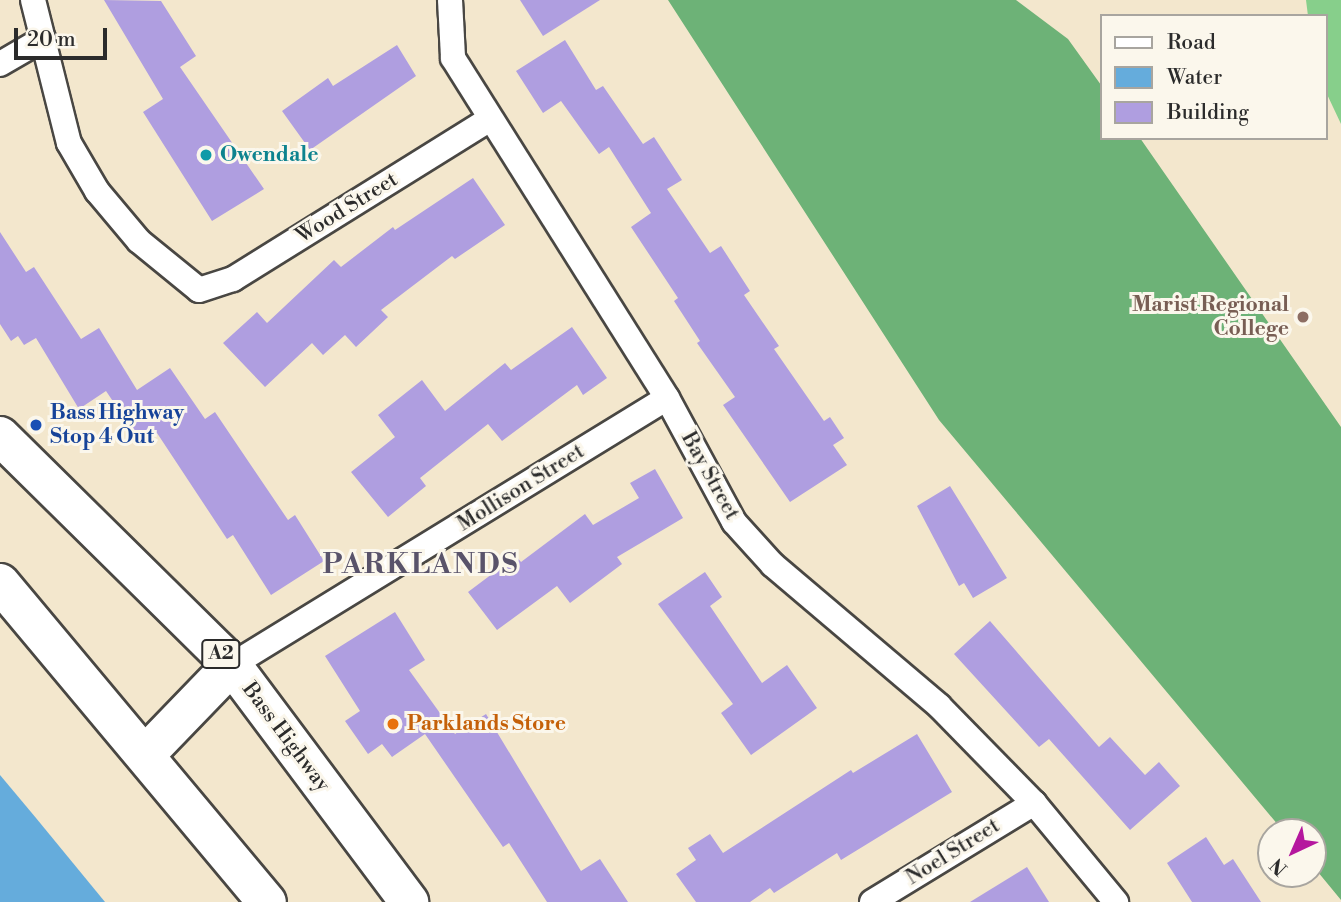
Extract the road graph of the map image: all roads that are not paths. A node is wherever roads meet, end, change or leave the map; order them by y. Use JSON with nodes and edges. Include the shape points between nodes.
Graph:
{"nodes":[{"id":1,"x":33,"y":0,"type":"edge"},
{"id":2,"x":450,"y":0,"type":"edge"},
{"id":3,"x":43,"y":39,"type":"junction"},
{"id":4,"x":0,"y":64,"type":"edge"},
{"id":5,"x":490,"y":119,"type":"junction"},
{"id":6,"x":667,"y":398,"type":"junction"},
{"id":7,"x":0,"y":436,"type":"edge"},
{"id":8,"x":0,"y":583,"type":"edge"},
{"id":9,"x":232,"y":665,"type":"junction"},
{"id":10,"x":146,"y":754,"type":"junction"},
{"id":11,"x":1034,"y":803,"type":"junction"},
{"id":12,"x":267,"y":902,"type":"edge"},
{"id":13,"x":408,"y":902,"type":"edge"},
{"id":14,"x":872,"y":902,"type":"edge"},
{"id":15,"x":1116,"y":902,"type":"edge"}],
"edges":[{"from":1,"to":3,"type":"street"},
{"from":2,"to":5,"type":"street","name":"Bay Street","via":[[453,58]]},
{"from":3,"to":4,"type":"street"},
{"from":3,"to":5,"type":"street","name":"Wood Street","via":[[69,142],[97,191],[139,241],[200,290],[233,279]]},
{"from":5,"to":6,"type":"street","name":"Bay Street"},
{"from":6,"to":9,"type":"street","name":"Mollison Street"},
{"from":6,"to":11,"type":"street","name":"Bay Street","via":[[734,522],[773,565],[939,706]]},
{"from":7,"to":9,"type":"highway","name":"Bass Highway","number":"A2"},
{"from":8,"to":10,"type":"highway"},
{"from":9,"to":10,"type":"highway"},
{"from":9,"to":13,"type":"highway","name":"Bass Highway","number":"A2"},
{"from":10,"to":12,"type":"highway"},
{"from":11,"to":14,"type":"street","name":"Noel Street"},
{"from":11,"to":15,"type":"street","name":"Bay Street"}]}
